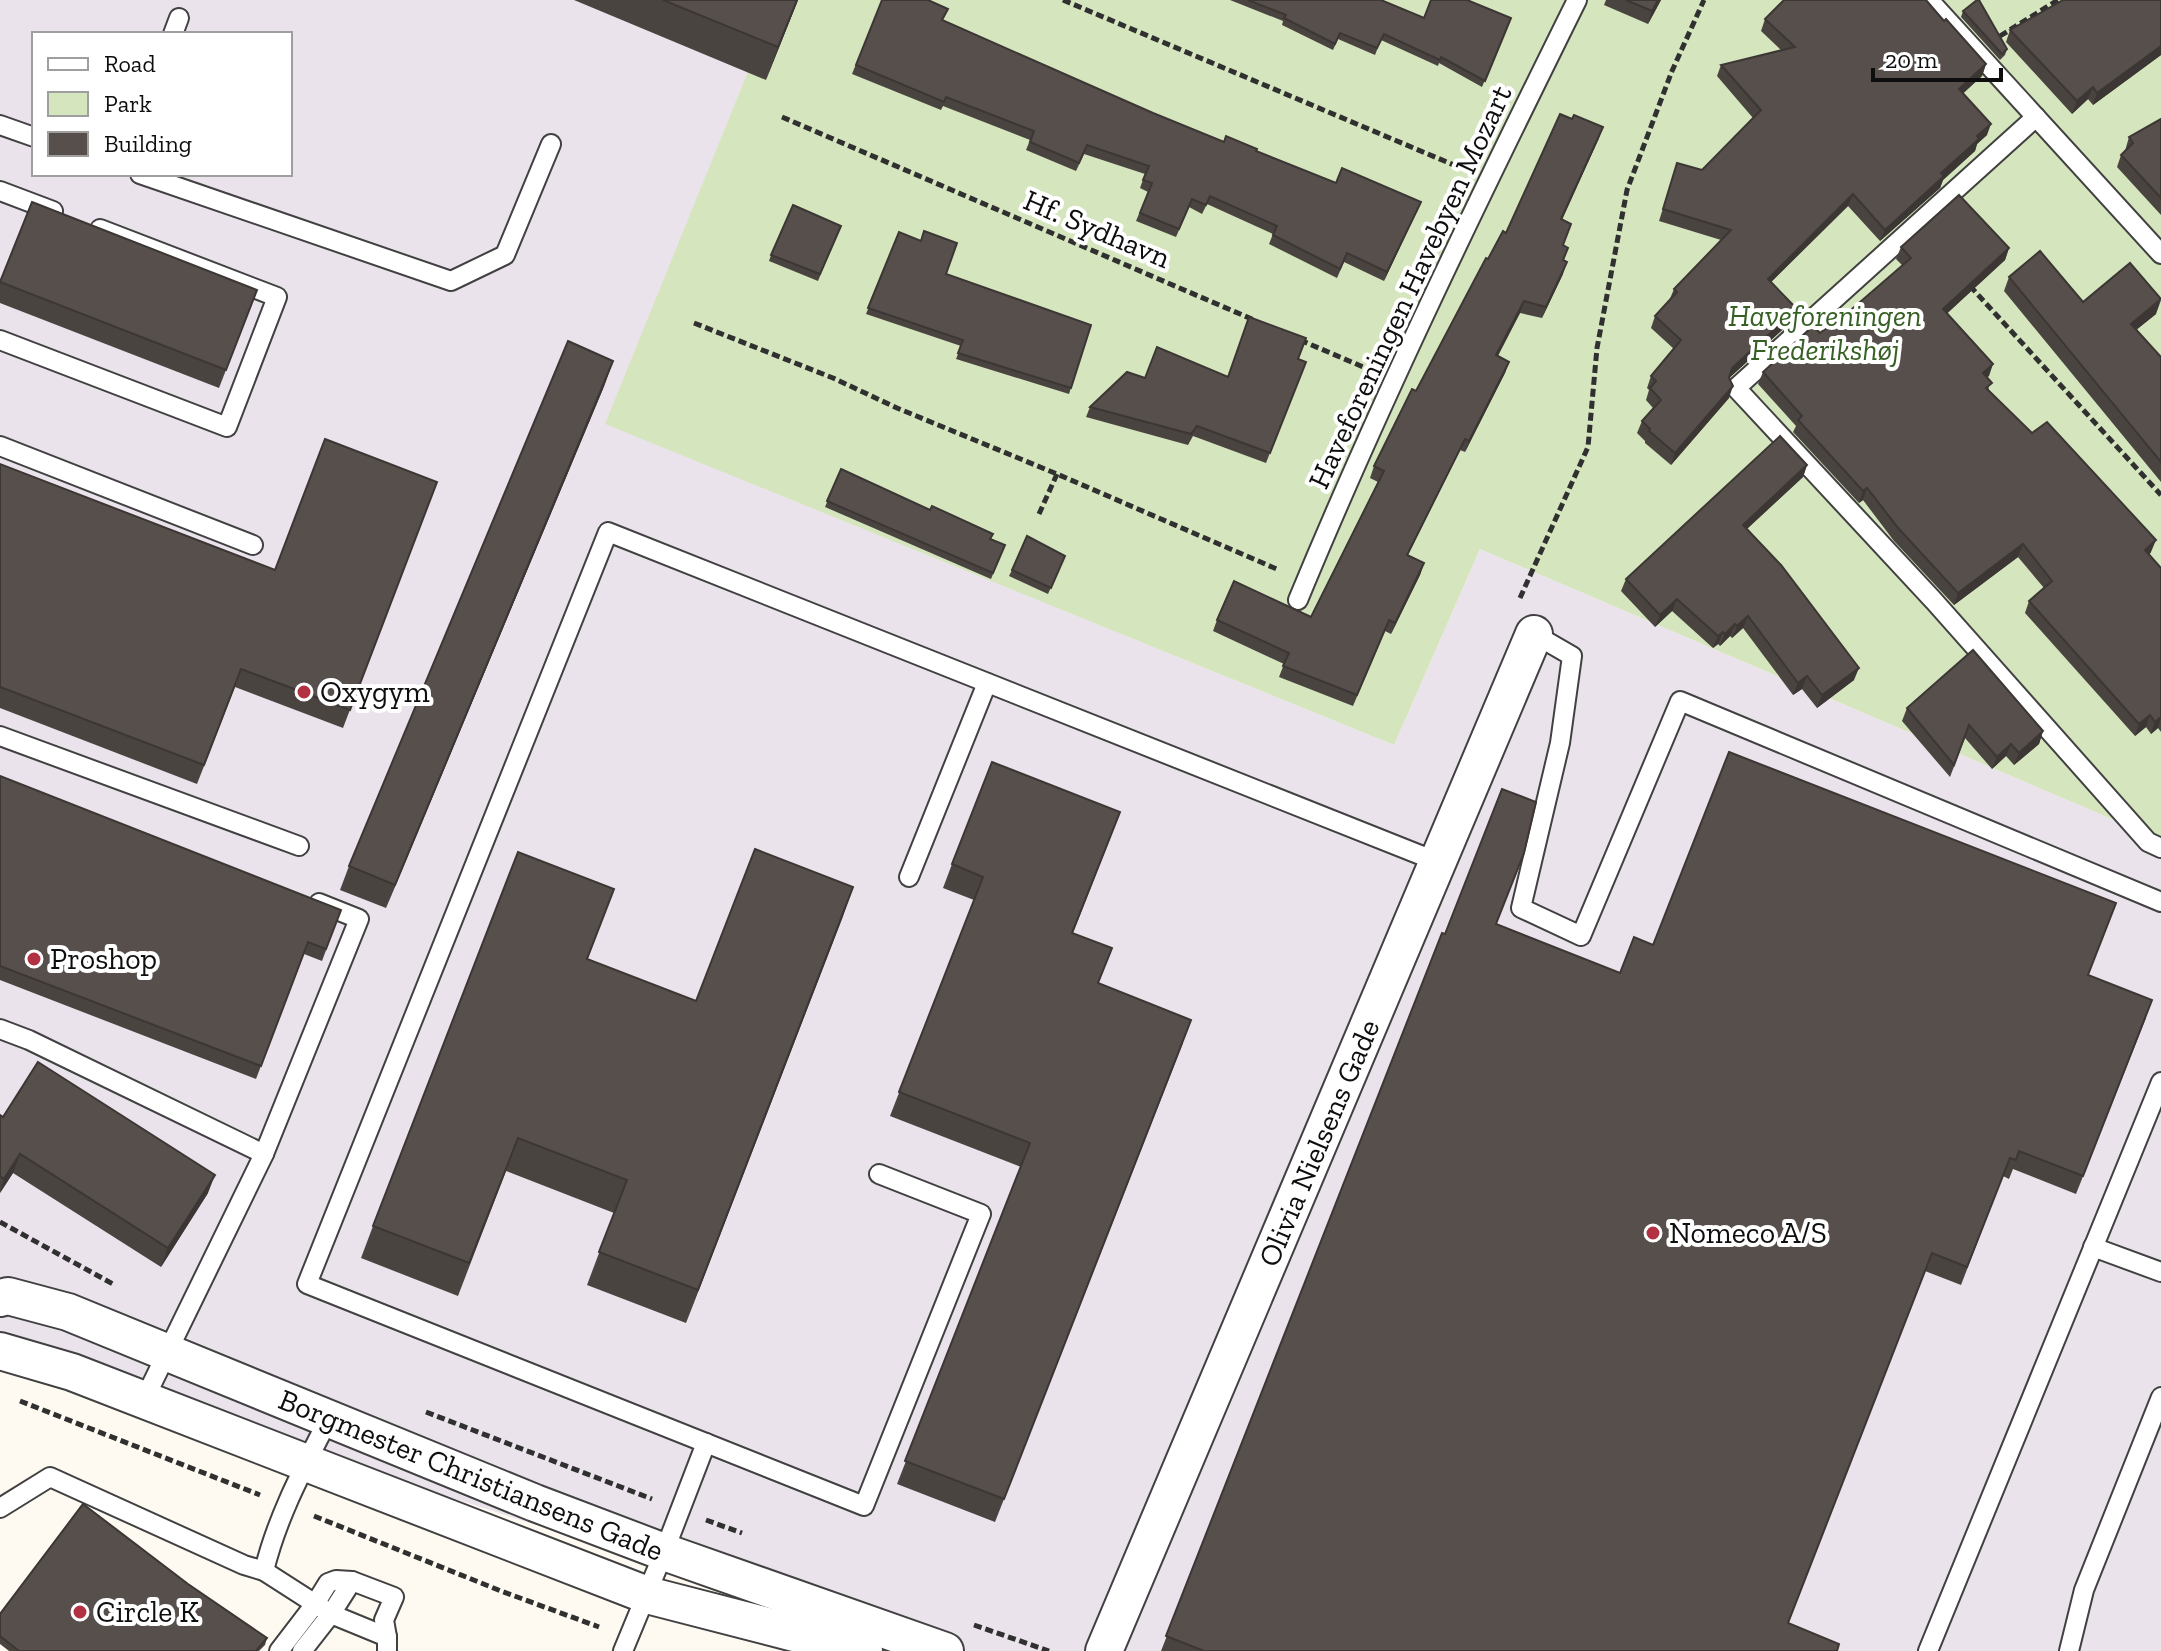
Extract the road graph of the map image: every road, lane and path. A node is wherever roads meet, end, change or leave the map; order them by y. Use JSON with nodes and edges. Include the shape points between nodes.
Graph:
{"nodes":[{"id":1,"x":1063,"y":0,"type":"edge"},
{"id":2,"x":1577,"y":0,"type":"edge"},
{"id":3,"x":1704,"y":0,"type":"edge"},
{"id":4,"x":1929,"y":0,"type":"edge"},
{"id":5,"x":2058,"y":0,"type":"edge"},
{"id":6,"x":1975,"y":51,"type":"junction"},
{"id":7,"x":782,"y":117,"type":"dead end"},
{"id":8,"x":2036,"y":117,"type":"junction"},
{"id":9,"x":0,"y":125,"type":"edge"},
{"id":10,"x":32,"y":136,"type":"edge"},
{"id":11,"x":551,"y":144,"type":"dead end"},
{"id":12,"x":146,"y":176,"type":"edge"},
{"id":13,"x":1488,"y":179,"type":"junction"},
{"id":14,"x":0,"y":191,"type":"edge"},
{"id":15,"x":2161,"y":254,"type":"edge"},
{"id":16,"x":1968,"y":285,"type":"edge"},
{"id":17,"x":694,"y":323,"type":"dead end"},
{"id":18,"x":1263,"y":324,"type":"edge"},
{"id":19,"x":1292,"y":337,"type":"edge"},
{"id":20,"x":0,"y":340,"type":"edge"},
{"id":21,"x":1395,"y":381,"type":"junction"},
{"id":22,"x":0,"y":446,"type":"edge"},
{"id":23,"x":1057,"y":474,"type":"junction"},
{"id":24,"x":2161,"y":495,"type":"edge"},
{"id":25,"x":1039,"y":514,"type":"dead end"},
{"id":26,"x":253,"y":545,"type":"dead end"},
{"id":27,"x":1305,"y":582,"type":"junction"},
{"id":28,"x":1298,"y":600,"type":"dead end"},
{"id":29,"x":1534,"y":634,"type":"junction"},
{"id":30,"x":987,"y":683,"type":"junction"},
{"id":31,"x":0,"y":736,"type":"edge"},
{"id":32,"x":299,"y":846,"type":"dead end"},
{"id":33,"x":2161,"y":848,"type":"edge"},
{"id":34,"x":1438,"y":862,"type":"junction"},
{"id":35,"x":909,"y":877,"type":"dead end"},
{"id":36,"x":302,"y":896,"type":"edge"},
{"id":37,"x":2161,"y":902,"type":"edge"},
{"id":38,"x":0,"y":1029,"type":"edge"},
{"id":39,"x":2161,"y":1082,"type":"edge"},
{"id":40,"x":264,"y":1154,"type":"junction"},
{"id":41,"x":879,"y":1174,"type":"dead end"},
{"id":42,"x":0,"y":1222,"type":"edge"},
{"id":43,"x":2093,"y":1247,"type":"junction"},
{"id":44,"x":2161,"y":1272,"type":"edge"},
{"id":45,"x":89,"y":1278,"type":"dead end"},
{"id":46,"x":3,"y":1304,"type":"edge"},
{"id":47,"x":0,"y":1351,"type":"edge"},
{"id":48,"x":165,"y":1352,"type":"junction"},
{"id":49,"x":2161,"y":1397,"type":"edge"},
{"id":50,"x":15,"y":1399,"type":"dead end"},
{"id":51,"x":144,"y":1400,"type":"junction"},
{"id":52,"x":417,"y":1408,"type":"dead end"},
{"id":53,"x":328,"y":1420,"type":"junction"},
{"id":54,"x":706,"y":1443,"type":"junction"},
{"id":55,"x":306,"y":1463,"type":"junction"},
{"id":56,"x":285,"y":1504,"type":"junction"},
{"id":57,"x":0,"y":1508,"type":"edge"},
{"id":58,"x":680,"y":1510,"type":"junction"},
{"id":59,"x":750,"y":1537,"type":"dead end"},
{"id":60,"x":664,"y":1552,"type":"junction"},
{"id":61,"x":264,"y":1571,"type":"junction"},
{"id":62,"x":647,"y":1595,"type":"junction"},
{"id":63,"x":323,"y":1609,"type":"junction"},
{"id":64,"x":967,"y":1622,"type":"dead end"},
{"id":65,"x":387,"y":1644,"type":"edge"},
{"id":66,"x":626,"y":1645,"type":"edge"},
{"id":67,"x":279,"y":1651,"type":"edge"},
{"id":68,"x":302,"y":1651,"type":"edge"},
{"id":69,"x":864,"y":1651,"type":"edge"},
{"id":70,"x":945,"y":1651,"type":"edge"},
{"id":71,"x":1049,"y":1651,"type":"edge"},
{"id":72,"x":1104,"y":1651,"type":"edge"},
{"id":73,"x":1928,"y":1651,"type":"edge"},
{"id":74,"x":2069,"y":1651,"type":"edge"}],
"edges":[{"from":1,"to":13,"type":"path"},
{"from":2,"to":13,"type":"lane","name":"Haveforeningen Havebyen Mozart"},
{"from":3,"to":29,"type":"path","via":[[1627,190],[1597,348],[1588,447],[1514,613]]},
{"from":4,"to":6,"type":"lane"},
{"from":5,"to":6,"type":"path"},
{"from":6,"to":8,"type":"lane"},
{"from":7,"to":18,"type":"path","name":"Hf. Sydhavn"},
{"from":8,"to":15,"type":"lane"},
{"from":8,"to":33,"type":"lane","via":[[1736,388],[2148,842]]},
{"from":9,"to":10,"type":"lane"},
{"from":11,"to":12,"type":"lane","via":[[505,255],[451,281]]},
{"from":13,"to":21,"type":"lane","name":"Haveforeningen Havebyen Mozart"},
{"from":14,"to":20,"type":"lane","via":[[277,297],[227,427]]},
{"from":16,"to":24,"type":"path"},
{"from":17,"to":23,"type":"path"},
{"from":19,"to":21,"type":"path"},
{"from":21,"to":27,"type":"lane","name":"Haveforeningen Havebyen Mozart"},
{"from":22,"to":26,"type":"lane"},
{"from":23,"to":25,"type":"path"},
{"from":23,"to":27,"type":"path"},
{"from":27,"to":28,"type":"lane","name":"Haveforeningen Havebyen Mozart"},
{"from":29,"to":34,"type":"street","name":"Olivia Nielsens Gade"},
{"from":29,"to":37,"type":"lane","via":[[1572,656],[1560,743],[1521,908],[1581,936],[1680,701]]},
{"from":30,"to":34,"type":"lane"},
{"from":30,"to":35,"type":"lane"},
{"from":30,"to":54,"type":"lane","via":[[608,532],[307,1284]]},
{"from":31,"to":32,"type":"lane"},
{"from":34,"to":72,"type":"street","name":"Olivia Nielsens Gade"},
{"from":36,"to":40,"type":"lane","via":[[359,919]]},
{"from":38,"to":40,"type":"lane"},
{"from":39,"to":43,"type":"lane"},
{"from":40,"to":48,"type":"lane"},
{"from":41,"to":54,"type":"lane","via":[[981,1214],[864,1506]]},
{"from":42,"to":45,"type":"path","via":[[118,1287]]},
{"from":43,"to":44,"type":"lane"},
{"from":43,"to":73,"type":"lane"},
{"from":46,"to":48,"type":"street","name":"Borgmester Christiansens Gade","via":[[68,1312]]},
{"from":47,"to":51,"type":"street","name":"Borgmester Christiansens Gade"},
{"from":48,"to":51,"type":"lane"},
{"from":48,"to":53,"type":"street","name":"Borgmester Christiansens Gade"},
{"from":49,"to":74,"type":"lane","via":[[2084,1590]]},
{"from":50,"to":56,"type":"path"},
{"from":51,"to":55,"type":"street","name":"Borgmester Christiansens Gade"},
{"from":52,"to":58,"type":"path"},
{"from":53,"to":55,"type":"lane"},
{"from":53,"to":60,"type":"street","name":"Borgmester Christiansens Gade"},
{"from":54,"to":58,"type":"lane"},
{"from":55,"to":56,"type":"lane"},
{"from":55,"to":62,"type":"street","name":"Borgmester Christiansens Gade"},
{"from":56,"to":61,"type":"lane"},
{"from":56,"to":66,"type":"path"},
{"from":57,"to":61,"type":"lane","via":[[50,1477]]},
{"from":58,"to":59,"type":"path"},
{"from":58,"to":60,"type":"lane"},
{"from":60,"to":62,"type":"lane"},
{"from":60,"to":70,"type":"street","name":"Borgmester Christiansens Gade"},
{"from":61,"to":63,"type":"lane"},
{"from":62,"to":66,"type":"lane"},
{"from":62,"to":69,"type":"street","name":"Borgmester Christiansens Gade"},
{"from":63,"to":65,"type":"lane"},
{"from":63,"to":65,"type":"lane","via":[[328,1583],[336,1580],[394,1597],[384,1620]]},
{"from":63,"to":67,"type":"lane"},
{"from":63,"to":68,"type":"lane"},
{"from":64,"to":71,"type":"path"}]}
